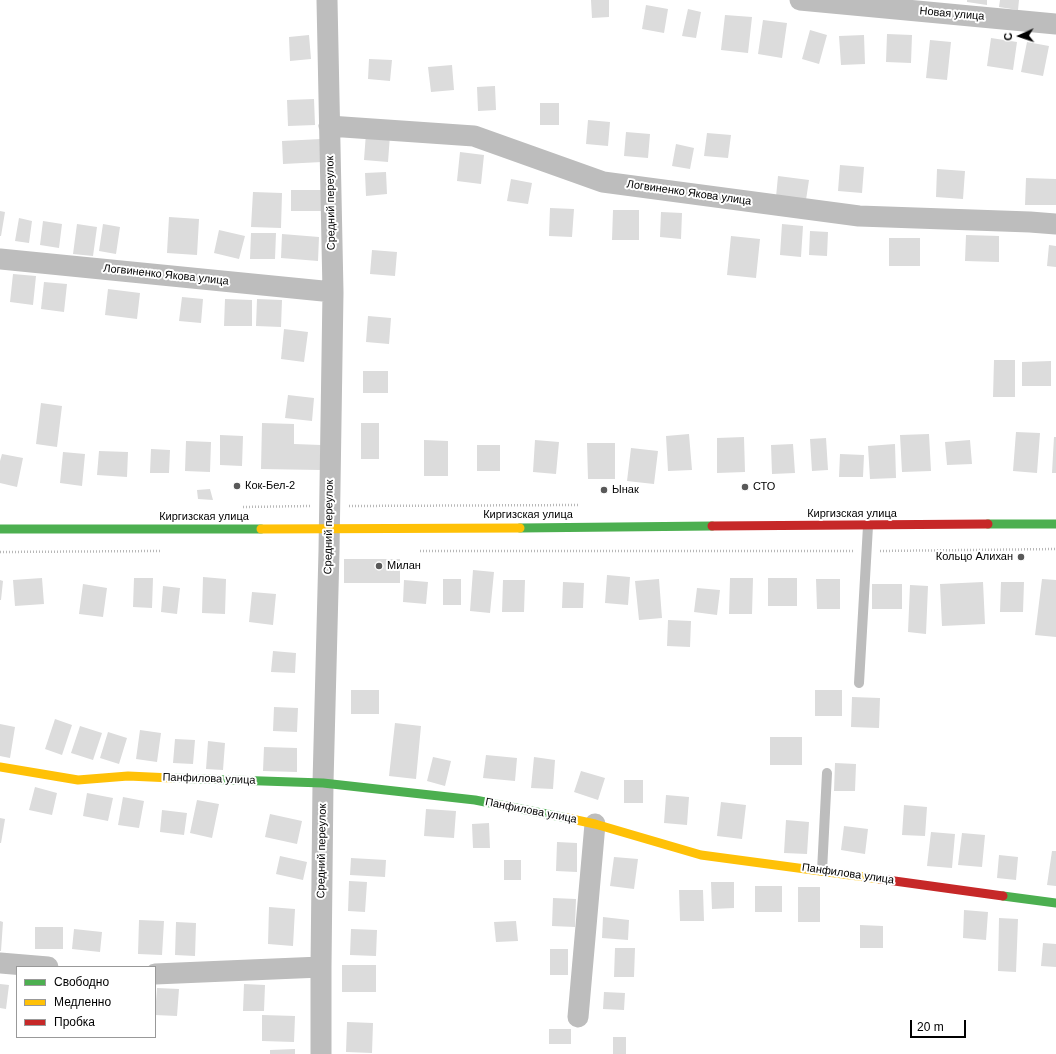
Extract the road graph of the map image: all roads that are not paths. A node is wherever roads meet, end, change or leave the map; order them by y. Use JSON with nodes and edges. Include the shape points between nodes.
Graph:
{"nodes":[{"id":1,"x":327,"y":0,"type":"edge"},
{"id":2,"x":800,"y":0,"type":"edge"},
{"id":3,"x":1056,"y":24,"type":"edge"},
{"id":4,"x":329,"y":126,"type":"junction"},
{"id":5,"x":1056,"y":224,"type":"edge"},
{"id":6,"x":0,"y":259,"type":"edge"},
{"id":7,"x":333,"y":292,"type":"junction"},
{"id":8,"x":1056,"y":524,"type":"edge"},
{"id":9,"x":868,"y":526,"type":"junction"},
{"id":10,"x":0,"y":529,"type":"edge"},
{"id":11,"x":330,"y":529,"type":"junction"},
{"id":12,"x":859,"y":683,"type":"dead end"},
{"id":13,"x":0,"y":767,"type":"edge"},
{"id":14,"x":827,"y":773,"type":"dead end"},
{"id":15,"x":323,"y":783,"type":"junction"},
{"id":16,"x":595,"y":824,"type":"junction"},
{"id":17,"x":822,"y":871,"type":"junction"},
{"id":18,"x":1056,"y":903,"type":"edge"},
{"id":19,"x":0,"y":963,"type":"edge"},
{"id":20,"x":36,"y":966,"type":"edge"},
{"id":21,"x":321,"y":967,"type":"junction"},
{"id":22,"x":156,"y":974,"type":"edge"},
{"id":23,"x":578,"y":1017,"type":"dead end"},
{"id":24,"x":321,"y":1054,"type":"edge"}],
"edges":[{"from":1,"to":4,"type":"street","name":"Средний переулок"},
{"from":2,"to":3,"type":"street","name":"Новая улица"},
{"from":4,"to":5,"type":"street","name":"Логвиненко Якова улица","via":[[474,136],[610,183],[859,216]]},
{"from":4,"to":7,"type":"street","name":"Средний переулок"},
{"from":6,"to":7,"type":"street","name":"Логвиненко Якова улица"},
{"from":7,"to":11,"type":"street","name":"Средний переулок"},
{"from":8,"to":9,"type":"street","name":"Киргизская улица"},
{"from":9,"to":11,"type":"street","name":"Киргизская улица"},
{"from":9,"to":12,"type":"lane"},
{"from":10,"to":11,"type":"street","name":"Киргизская улица"},
{"from":11,"to":15,"type":"street","name":"Средний переулок"},
{"from":13,"to":15,"type":"street","name":"Панфилова улица","via":[[78,780],[128,776]]},
{"from":14,"to":17,"type":"lane"},
{"from":15,"to":16,"type":"street","name":"Панфилова улица","via":[[475,800]]},
{"from":15,"to":21,"type":"street","name":"Средний переулок"},
{"from":16,"to":17,"type":"street","name":"Панфилова улица","via":[[701,854]]},
{"from":16,"to":23,"type":"street"},
{"from":17,"to":18,"type":"street","name":"Панфилова улица"},
{"from":19,"to":20,"type":"street"},
{"from":21,"to":22,"type":"street"},
{"from":21,"to":24,"type":"street","name":"Средний переулок"}]}
